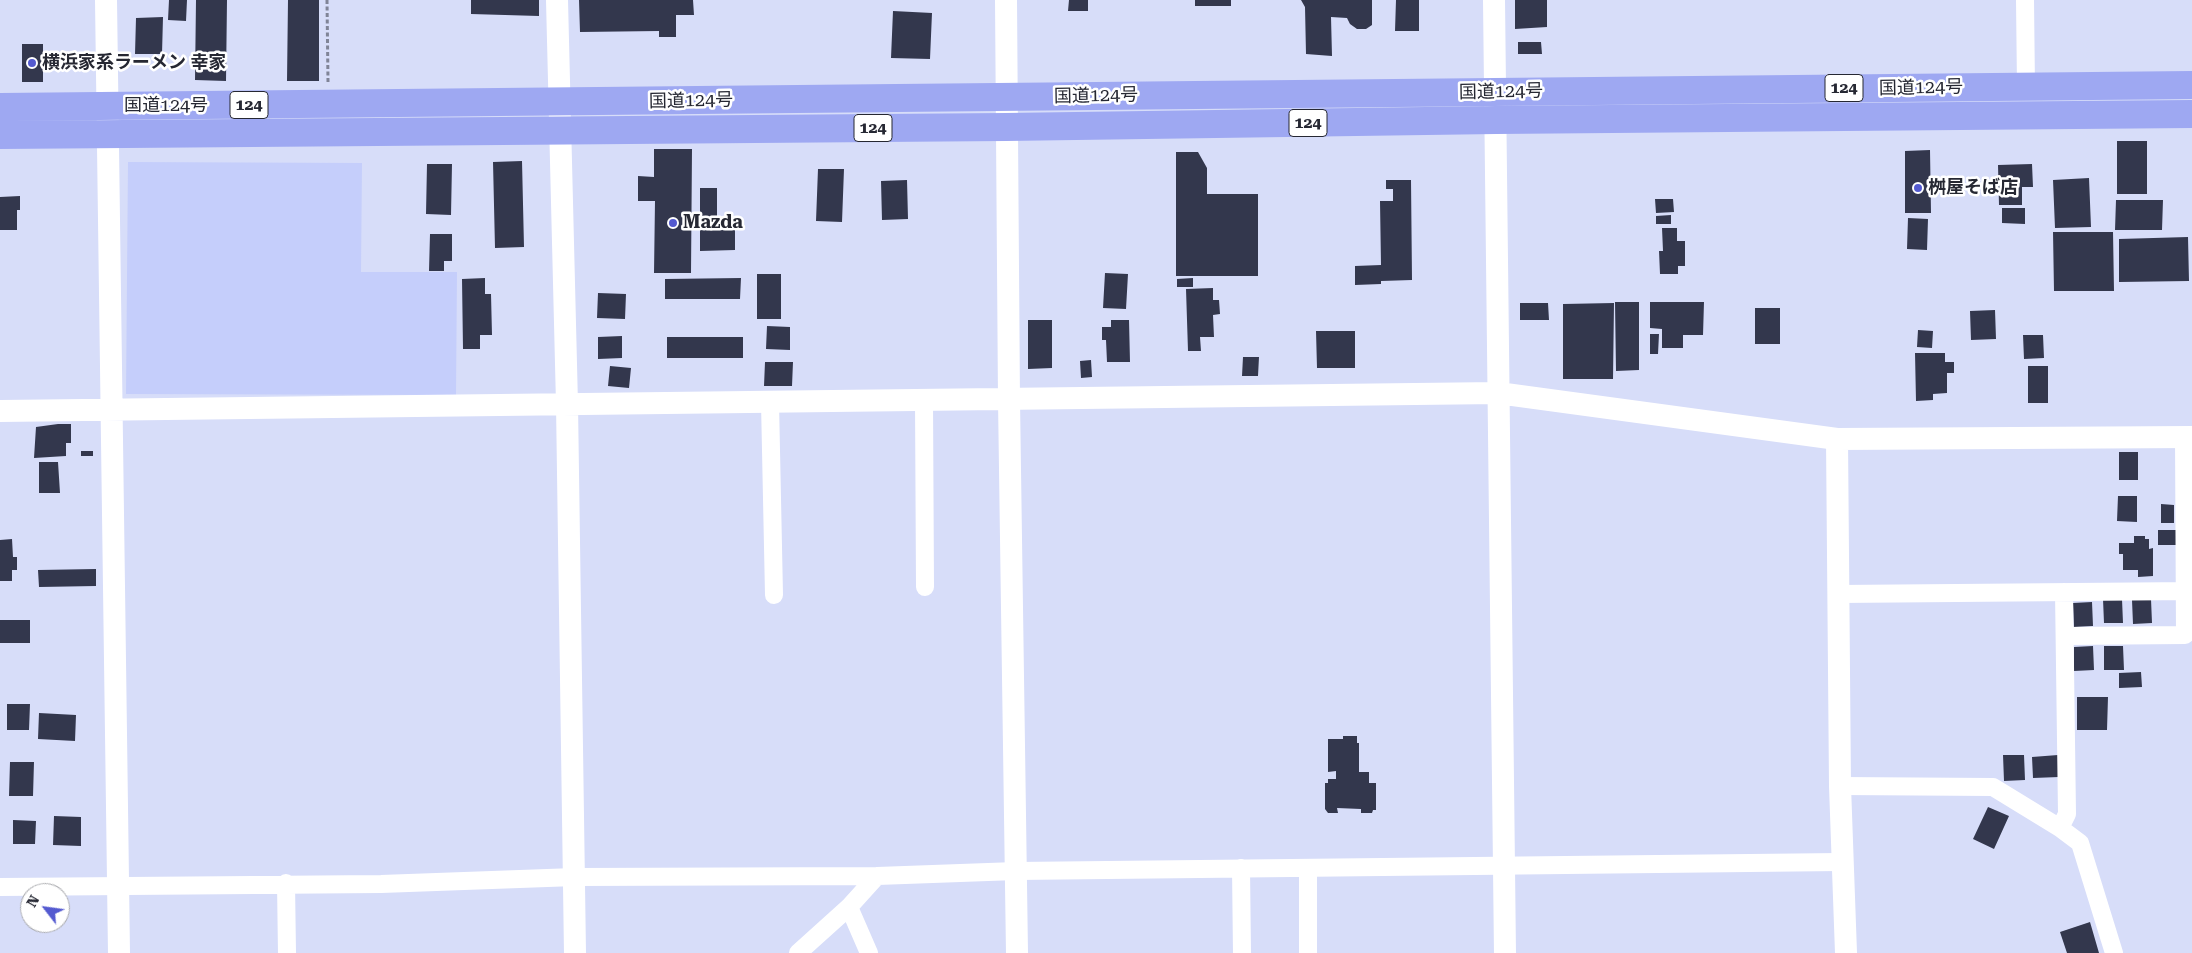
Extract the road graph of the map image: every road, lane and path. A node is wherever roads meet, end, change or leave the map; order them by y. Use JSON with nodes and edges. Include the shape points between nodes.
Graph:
{"nodes":[{"id":1,"x":106,"y":0,"type":"edge"},
{"id":2,"x":327,"y":0,"type":"edge"},
{"id":3,"x":557,"y":0,"type":"edge"},
{"id":4,"x":1006,"y":0,"type":"edge"},
{"id":5,"x":1494,"y":0,"type":"edge"},
{"id":6,"x":2025,"y":0,"type":"edge"},
{"id":7,"x":2192,"y":85,"type":"edge"},
{"id":8,"x":2026,"y":86,"type":"junction"},
{"id":9,"x":1496,"y":92,"type":"junction"},
{"id":10,"x":1008,"y":97,"type":"junction"},
{"id":11,"x":559,"y":103,"type":"junction"},
{"id":12,"x":328,"y":104,"type":"junction"},
{"id":13,"x":108,"y":106,"type":"junction"},
{"id":14,"x":0,"y":107,"type":"edge"},
{"id":15,"x":2192,"y":114,"type":"edge"},
{"id":16,"x":1496,"y":120,"type":"junction"},
{"id":17,"x":1006,"y":127,"type":"junction"},
{"id":18,"x":560,"y":130,"type":"junction"},
{"id":19,"x":107,"y":133,"type":"junction"},
{"id":20,"x":0,"y":135,"type":"edge"},
{"id":21,"x":1498,"y":393,"type":"junction"},
{"id":22,"x":1009,"y":400,"type":"junction"},
{"id":23,"x":924,"y":401,"type":"junction"},
{"id":24,"x":770,"y":402,"type":"junction"},
{"id":25,"x":567,"y":404,"type":"junction"},
{"id":26,"x":111,"y":409,"type":"junction"},
{"id":27,"x":0,"y":411,"type":"edge"},
{"id":28,"x":2188,"y":437,"type":"edge"},
{"id":29,"x":1838,"y":439,"type":"junction"},
{"id":30,"x":925,"y":587,"type":"dead end"},
{"id":31,"x":2188,"y":591,"type":"edge"},
{"id":32,"x":2064,"y":592,"type":"junction"},
{"id":33,"x":774,"y":594,"type":"dead end"},
{"id":34,"x":1838,"y":594,"type":"junction"},
{"id":35,"x":2065,"y":636,"type":"junction"},
{"id":36,"x":1840,"y":786,"type":"junction"},
{"id":37,"x":2060,"y":828,"type":"junction"},
{"id":38,"x":1841,"y":862,"type":"junction"},
{"id":39,"x":1504,"y":865,"type":"junction"},
{"id":40,"x":1241,"y":868,"type":"junction"},
{"id":41,"x":1308,"y":868,"type":"junction"},
{"id":42,"x":1016,"y":871,"type":"junction"},
{"id":43,"x":877,"y":876,"type":"junction"},
{"id":44,"x":575,"y":877,"type":"junction"},
{"id":45,"x":286,"y":883,"type":"junction"},
{"id":46,"x":118,"y":884,"type":"junction"},
{"id":47,"x":0,"y":887,"type":"edge"},
{"id":48,"x":850,"y":907,"type":"junction"},
{"id":49,"x":119,"y":953,"type":"edge"},
{"id":50,"x":287,"y":953,"type":"edge"},
{"id":51,"x":575,"y":953,"type":"edge"},
{"id":52,"x":798,"y":953,"type":"edge"},
{"id":53,"x":869,"y":953,"type":"edge"},
{"id":54,"x":1017,"y":953,"type":"edge"},
{"id":55,"x":1242,"y":953,"type":"edge"},
{"id":56,"x":1308,"y":953,"type":"edge"},
{"id":57,"x":1505,"y":953,"type":"edge"},
{"id":58,"x":1846,"y":953,"type":"edge"},
{"id":59,"x":2114,"y":953,"type":"edge"}],
"edges":[{"from":1,"to":13,"type":"street"},
{"from":2,"to":12,"type":"path"},
{"from":3,"to":11,"type":"street"},
{"from":4,"to":10,"type":"street"},
{"from":5,"to":9,"type":"street"},
{"from":6,"to":8,"type":"street"},
{"from":7,"to":8,"type":"highway","name":"国道124号","number":"124"},
{"from":8,"to":9,"type":"highway","name":"国道124号","number":"124"},
{"from":9,"to":10,"type":"highway","name":"国道124号","number":"124"},
{"from":9,"to":16,"type":"street"},
{"from":10,"to":11,"type":"highway","name":"国道124号","number":"124"},
{"from":10,"to":17,"type":"street"},
{"from":11,"to":12,"type":"highway","name":"国道124号","number":"124"},
{"from":11,"to":18,"type":"street"},
{"from":12,"to":13,"type":"highway","name":"国道124号","number":"124"},
{"from":13,"to":14,"type":"highway","name":"国道124号","number":"124"},
{"from":13,"to":19,"type":"street"},
{"from":15,"to":16,"type":"highway","name":"国道124号","number":"124"},
{"from":16,"to":17,"type":"highway","name":"国道124号","number":"124"},
{"from":16,"to":21,"type":"street"},
{"from":17,"to":18,"type":"highway","name":"国道124号","number":"124"},
{"from":17,"to":22,"type":"street"},
{"from":18,"to":19,"type":"highway","name":"国道124号","number":"124"},
{"from":18,"to":25,"type":"street"},
{"from":19,"to":20,"type":"highway","name":"国道124号","number":"124"},
{"from":19,"to":26,"type":"street"},
{"from":21,"to":22,"type":"street"},
{"from":21,"to":29,"type":"street"},
{"from":21,"to":39,"type":"street"},
{"from":22,"to":23,"type":"street"},
{"from":22,"to":42,"type":"street"},
{"from":23,"to":24,"type":"street"},
{"from":23,"to":30,"type":"street"},
{"from":24,"to":25,"type":"street"},
{"from":24,"to":33,"type":"street"},
{"from":25,"to":26,"type":"street"},
{"from":25,"to":44,"type":"street"},
{"from":26,"to":27,"type":"street"},
{"from":26,"to":46,"type":"street"},
{"from":28,"to":29,"type":"street"},
{"from":28,"to":31,"type":"street"},
{"from":29,"to":34,"type":"street"},
{"from":31,"to":32,"type":"street"},
{"from":31,"to":35,"type":"street","via":[[2185,635]]},
{"from":32,"to":34,"type":"street"},
{"from":32,"to":35,"type":"street"},
{"from":34,"to":36,"type":"street"},
{"from":35,"to":37,"type":"street","via":[[2067,814]]},
{"from":36,"to":37,"type":"street","via":[[1993,787]]},
{"from":36,"to":38,"type":"street"},
{"from":37,"to":59,"type":"street","via":[[2080,843]]},
{"from":38,"to":39,"type":"street"},
{"from":38,"to":58,"type":"street"},
{"from":39,"to":41,"type":"street"},
{"from":39,"to":57,"type":"street"},
{"from":40,"to":41,"type":"street"},
{"from":40,"to":42,"type":"street"},
{"from":40,"to":55,"type":"street"},
{"from":41,"to":56,"type":"street"},
{"from":42,"to":43,"type":"street"},
{"from":42,"to":54,"type":"street"},
{"from":43,"to":44,"type":"street"},
{"from":43,"to":48,"type":"street"},
{"from":44,"to":45,"type":"street","via":[[381,884]]},
{"from":44,"to":51,"type":"street"},
{"from":45,"to":46,"type":"street"},
{"from":45,"to":50,"type":"street"},
{"from":46,"to":47,"type":"street"},
{"from":46,"to":49,"type":"street"},
{"from":48,"to":52,"type":"street"},
{"from":48,"to":53,"type":"street"}]}
